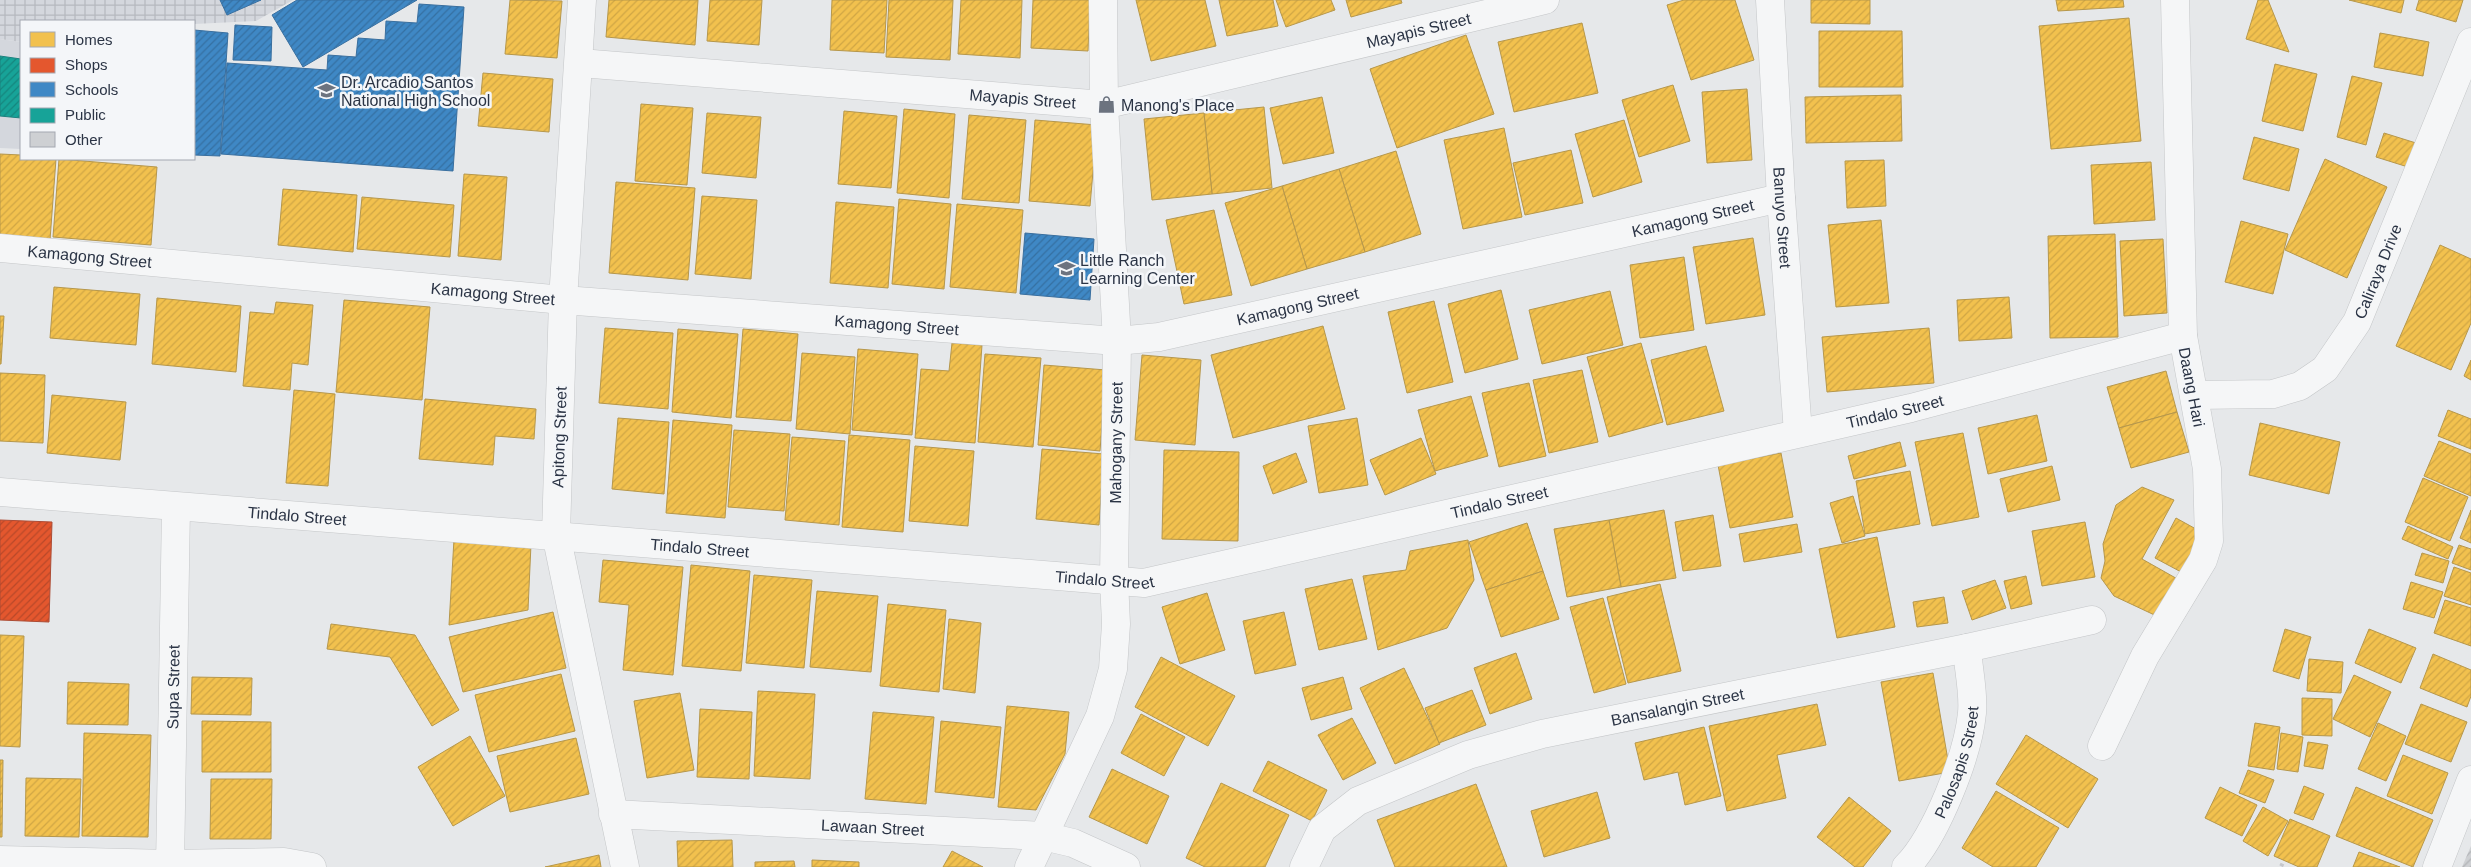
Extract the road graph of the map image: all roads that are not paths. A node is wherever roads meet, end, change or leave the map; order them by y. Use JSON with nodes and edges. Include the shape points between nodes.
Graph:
{"nodes":[{"id":1,"x":582,"y":0,"type":"edge"},
{"id":2,"x":1103,"y":0,"type":"edge"},
{"id":3,"x":1545,"y":0,"type":"edge"},
{"id":4,"x":1770,"y":0,"type":"edge"},
{"id":5,"x":2175,"y":0,"type":"edge"},
{"id":6,"x":2471,"y":42,"type":"edge"},
{"id":7,"x":580,"y":63,"type":"junction"},
{"id":8,"x":1104,"y":105,"type":"junction"},
{"id":9,"x":1781,"y":198,"type":"junction"},
{"id":10,"x":0,"y":248,"type":"edge"},
{"id":11,"x":563,"y":300,"type":"junction"},
{"id":12,"x":2183,"y":336,"type":"junction"},
{"id":13,"x":1117,"y":341,"type":"junction"},
{"id":14,"x":2195,"y":395,"type":"junction"},
{"id":15,"x":1798,"y":433,"type":"junction"},
{"id":16,"x":0,"y":492,"type":"edge"},
{"id":17,"x":176,"y":507,"type":"junction"},
{"id":18,"x":556,"y":534,"type":"junction"},
{"id":19,"x":1114,"y":580,"type":"junction"},
{"id":20,"x":2092,"y":620,"type":"dead end"},
{"id":21,"x":1967,"y":648,"type":"junction"},
{"id":22,"x":2102,"y":746,"type":"dead end"},
{"id":23,"x":2471,"y":780,"type":"edge"},
{"id":24,"x":613,"y":814,"type":"junction"},
{"id":25,"x":1043,"y":836,"type":"junction"},
{"id":26,"x":0,"y":860,"type":"edge"},
{"id":27,"x":170,"y":866,"type":"edge"},
{"id":28,"x":312,"y":867,"type":"edge"},
{"id":29,"x":625,"y":867,"type":"edge"},
{"id":30,"x":1029,"y":867,"type":"edge"},
{"id":31,"x":1126,"y":867,"type":"edge"},
{"id":32,"x":1304,"y":867,"type":"edge"},
{"id":33,"x":1906,"y":867,"type":"edge"},
{"id":34,"x":2438,"y":867,"type":"edge"}],
"edges":[{"from":1,"to":7,"type":"street","name":"Apitong Street"},
{"from":2,"to":8,"type":"street","name":"Mahogany Street"},
{"from":3,"to":8,"type":"street","name":"Mayapis Street"},
{"from":4,"to":9,"type":"street","name":"Banuyo Street"},
{"from":5,"to":12,"type":"street","name":"Daang Hari"},
{"from":6,"to":14,"type":"street","name":"Caliraya Drive","via":[[2357,322],[2325,369],[2300,386],[2273,394]]},
{"from":7,"to":8,"type":"street","name":"Mayapis Street"},
{"from":7,"to":11,"type":"street","name":"Apitong Street"},
{"from":8,"to":13,"type":"street","name":"Mahogany Street"},
{"from":9,"to":13,"type":"street","name":"Kamagong Street","via":[[1159,337]]},
{"from":9,"to":15,"type":"street","name":"Banuyo Street"},
{"from":10,"to":11,"type":"street","name":"Kamagong Street"},
{"from":11,"to":13,"type":"street","name":"Kamagong Street"},
{"from":11,"to":18,"type":"street","name":"Apitong Street"},
{"from":12,"to":14,"type":"street","name":"Daang Hari"},
{"from":12,"to":15,"type":"street","name":"Tindalo Street","via":[[1911,408]]},
{"from":13,"to":19,"type":"street","name":"Mahogany Street"},
{"from":14,"to":22,"type":"street","name":"Daang Hari","via":[[2207,469],[2207,550],[2145,656]]},
{"from":15,"to":19,"type":"street","name":"Tindalo Street","via":[[1144,583]]},
{"from":16,"to":17,"type":"street","name":"Tindalo Street"},
{"from":17,"to":18,"type":"street","name":"Tindalo Street"},
{"from":17,"to":27,"type":"street","name":"Supa Street"},
{"from":18,"to":19,"type":"street","name":"Tindalo Street"},
{"from":18,"to":24,"type":"street","name":"Apitong Street"},
{"from":19,"to":25,"type":"street","name":"Mahogany Street","via":[[1113,669],[1100,716]]},
{"from":20,"to":21,"type":"street","name":"Bansalangin Street"},
{"from":21,"to":32,"type":"street","name":"Bansalangin Street","via":[[1542,734],[1468,755],[1358,801],[1322,829]]},
{"from":21,"to":33,"type":"street","name":"Palosapis Street","via":[[1972,712],[1962,758],[1918,856]]},
{"from":23,"to":34,"type":"street"},
{"from":24,"to":25,"type":"street","name":"Lawaan Street"},
{"from":24,"to":29,"type":"street","name":"Apitong Street"},
{"from":25,"to":30,"type":"street","name":"Mahogany Street"},
{"from":25,"to":31,"type":"street","name":"Lawaan Street","via":[[1073,843]]},
{"from":26,"to":27,"type":"street"},
{"from":27,"to":28,"type":"street","via":[[284,862]]}]}
